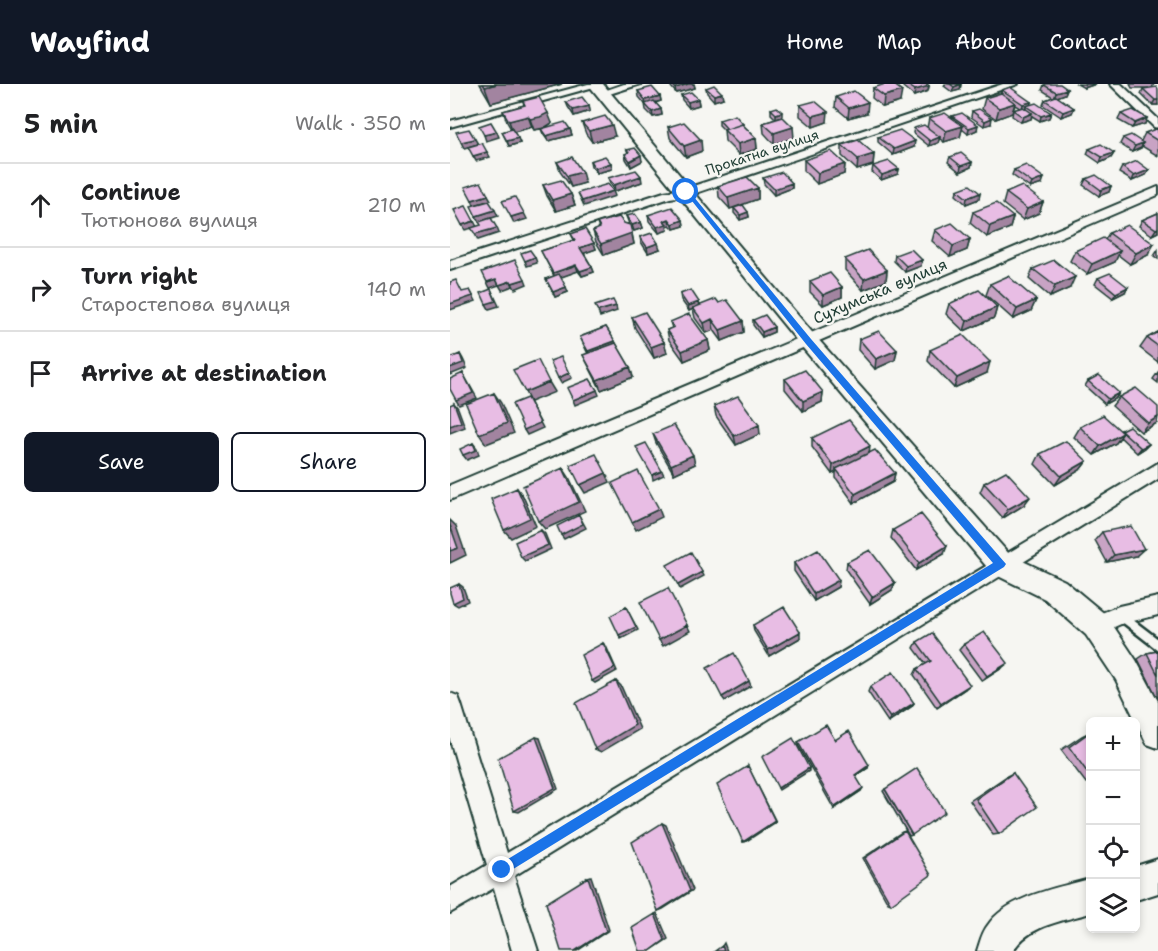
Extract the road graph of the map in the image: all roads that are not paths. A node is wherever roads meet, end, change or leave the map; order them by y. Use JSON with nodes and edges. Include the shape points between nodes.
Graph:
{"nodes":[{"id":1,"x":636,"y":84,"type":"edge"},
{"id":2,"x":1013,"y":84,"type":"edge"},
{"id":3,"x":1115,"y":84,"type":"edge"},
{"id":4,"x":598,"y":87,"type":"edge"},
{"id":5,"x":450,"y":123,"type":"edge"},
{"id":6,"x":1158,"y":125,"type":"edge"},
{"id":7,"x":1158,"y":191,"type":"edge"},
{"id":8,"x":686,"y":192,"type":"junction"},
{"id":9,"x":450,"y":266,"type":"edge"},
{"id":10,"x":808,"y":342,"type":"junction"},
{"id":11,"x":1158,"y":470,"type":"edge"},
{"id":12,"x":450,"y":493,"type":"edge"},
{"id":13,"x":1000,"y":564,"type":"junction"},
{"id":14,"x":1158,"y":606,"type":"edge"},
{"id":15,"x":1108,"y":620,"type":"junction"},
{"id":16,"x":1158,"y":645,"type":"edge"},
{"id":17,"x":450,"y":704,"type":"edge"},
{"id":18,"x":1158,"y":733,"type":"edge"},
{"id":19,"x":502,"y":870,"type":"junction"},
{"id":20,"x":1158,"y":876,"type":"edge"},
{"id":21,"x":1140,"y":882,"type":"edge"},
{"id":22,"x":1086,"y":897,"type":"edge"},
{"id":23,"x":450,"y":901,"type":"edge"},
{"id":24,"x":525,"y":951,"type":"edge"},
{"id":25,"x":995,"y":951,"type":"edge"}],
"edges":[{"from":1,"to":4,"type":"street"},
{"from":2,"to":8,"type":"street","name":"Прокатна вулиця"},
{"from":3,"to":6,"type":"street"},
{"from":4,"to":5,"type":"street"},
{"from":4,"to":8,"type":"street"},
{"from":7,"to":10,"type":"street","name":"Сухумська вулиця"},
{"from":8,"to":9,"type":"street","name":"Прокатна вулиця"},
{"from":8,"to":10,"type":"street"},
{"from":10,"to":12,"type":"street","name":"Сухумська вулиця"},
{"from":10,"to":13,"type":"street"},
{"from":11,"to":13,"type":"street"},
{"from":13,"to":15,"type":"street"},
{"from":13,"to":19,"type":"street"},
{"from":14,"to":15,"type":"street"},
{"from":15,"to":16,"type":"lane"},
{"from":15,"to":18,"type":"street","via":[[1126,670]]},
{"from":17,"to":19,"type":"street"},
{"from":19,"to":23,"type":"street"},
{"from":19,"to":24,"type":"street"},
{"from":20,"to":21,"type":"street"},
{"from":22,"to":25,"type":"street","via":[[1020,917],[996,943]]}]}
